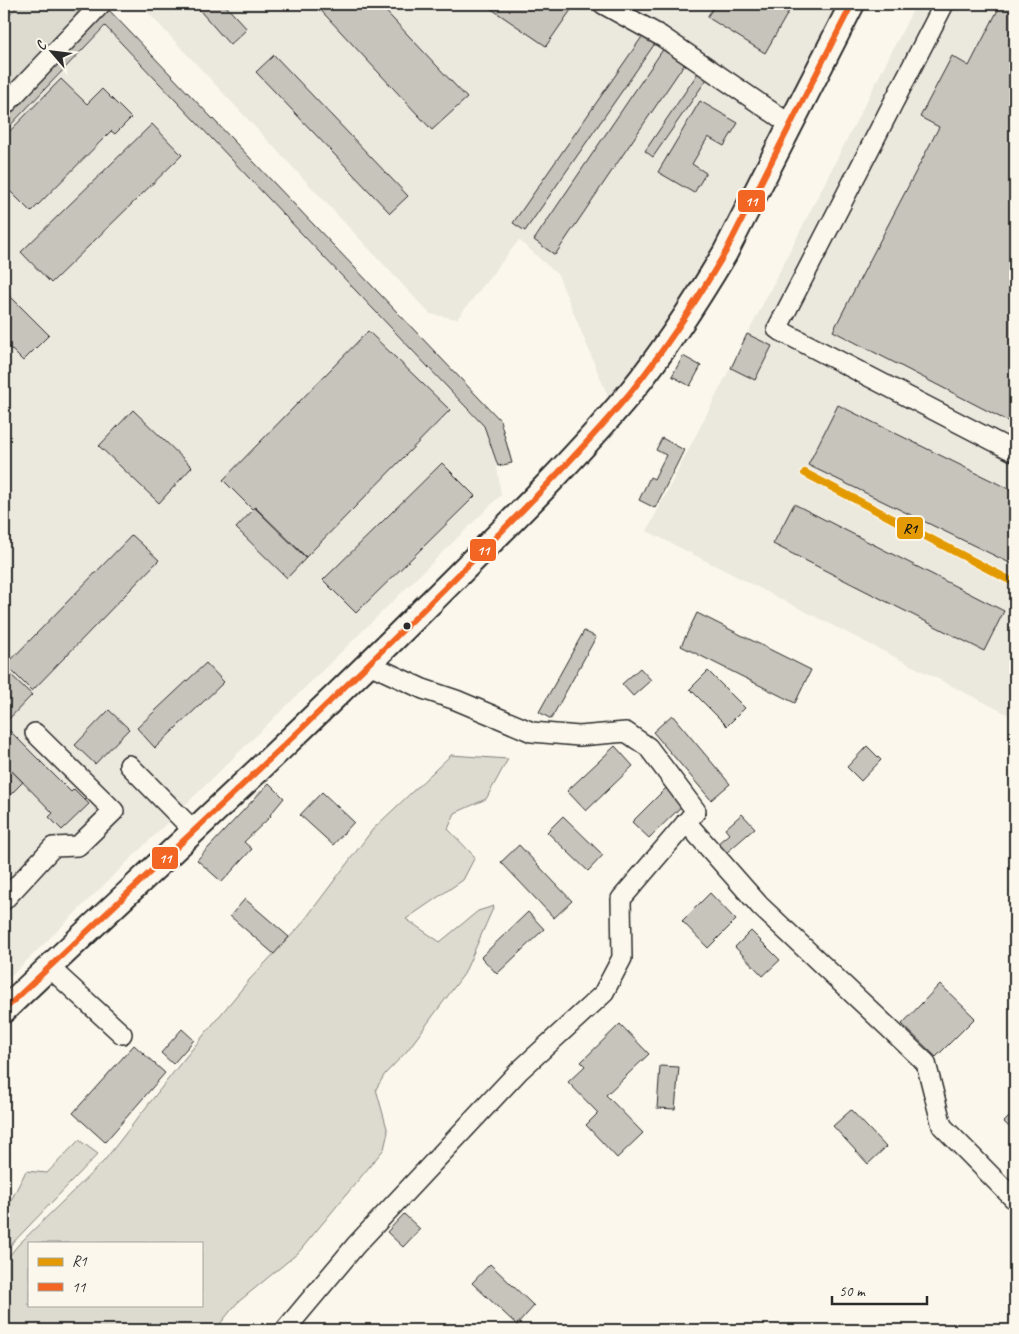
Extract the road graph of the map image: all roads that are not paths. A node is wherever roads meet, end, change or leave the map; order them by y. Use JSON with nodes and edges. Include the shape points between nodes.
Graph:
{"nodes":[{"id":1,"x":101,"y":4,"type":"edge"},
{"id":2,"x":603,"y":4,"type":"edge"},
{"id":3,"x":852,"y":4,"type":"edge"},
{"id":4,"x":944,"y":4,"type":"edge"},
{"id":5,"x":4,"y":106,"type":"edge"},
{"id":6,"x":791,"y":125,"type":"junction"},
{"id":7,"x":1015,"y":452,"type":"edge"},
{"id":8,"x":369,"y":664,"type":"junction"},
{"id":9,"x":35,"y":733,"type":"dead end"},
{"id":10,"x":129,"y":764,"type":"dead end"},
{"id":11,"x":686,"y":822,"type":"junction"},
{"id":12,"x":193,"y":830,"type":"junction"},
{"id":13,"x":4,"y":900,"type":"edge"},
{"id":14,"x":49,"y":967,"type":"junction"},
{"id":15,"x":4,"y":1010,"type":"edge"},
{"id":16,"x":122,"y":1034,"type":"dead end"},
{"id":17,"x":1015,"y":1200,"type":"edge"},
{"id":18,"x":285,"y":1330,"type":"edge"}],
"edges":[{"from":1,"to":5,"type":"lane"},
{"from":2,"to":6,"type":"lane","via":[[662,36]]},
{"from":3,"to":6,"type":"main road"},
{"from":4,"to":7,"type":"lane","via":[[777,330]]},
{"from":6,"to":8,"type":"main road","via":[[725,254],[631,391],[570,461]]},
{"from":8,"to":11,"type":"lane","via":[[532,732],[580,736],[626,732],[648,748],[696,811]]},
{"from":8,"to":12,"type":"main road"},
{"from":9,"to":13,"type":"lane","via":[[114,811],[78,846],[53,847]]},
{"from":10,"to":12,"type":"lane"},
{"from":11,"to":17,"type":"lane","via":[[760,906],[926,1063],[942,1126]]},
{"from":11,"to":18,"type":"lane","via":[[622,899],[622,958],[603,994],[513,1078],[356,1245]]},
{"from":12,"to":14,"type":"main road"},
{"from":14,"to":15,"type":"main road"},
{"from":14,"to":16,"type":"lane"}]}
